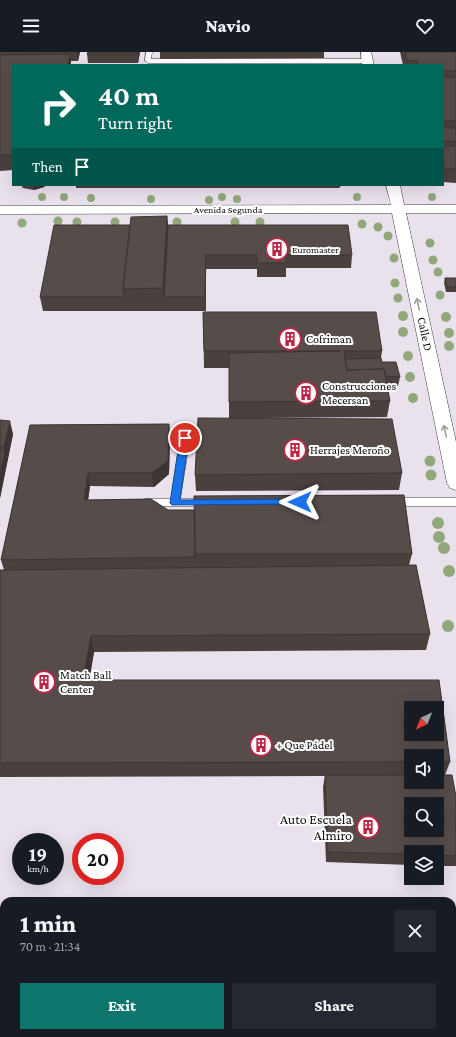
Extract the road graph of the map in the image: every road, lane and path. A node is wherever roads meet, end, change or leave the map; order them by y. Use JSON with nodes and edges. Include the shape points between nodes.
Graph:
{"nodes":[{"id":1,"x":150,"y":52,"type":"edge"},
{"id":2,"x":367,"y":60,"type":"edge"},
{"id":3,"x":393,"y":186,"type":"edge"},
{"id":4,"x":399,"y":208,"type":"junction"},
{"id":5,"x":456,"y":209,"type":"edge"},
{"id":6,"x":0,"y":210,"type":"edge"},
{"id":7,"x":185,"y":438,"type":"dead end"},
{"id":8,"x":456,"y":483,"type":"edge"},
{"id":9,"x":378,"y":502,"type":"edge"},
{"id":10,"x":456,"y":502,"type":"edge"},
{"id":11,"x":135,"y":503,"type":"edge"},
{"id":12,"x":175,"y":503,"type":"junction"},
{"id":13,"x":214,"y":503,"type":"edge"}],
"edges":[{"from":1,"to":2,"type":"lane","via":[[148,61]]},
{"from":3,"to":4,"type":"street","name":"Calle D"},
{"from":4,"to":5,"type":"street","name":"Avenida Segunda"},
{"from":4,"to":6,"type":"street","name":"Avenida Segunda"},
{"from":8,"to":4,"type":"street","name":"Calle D","one_way":true},
{"from":7,"to":12,"type":"lane"},
{"from":9,"to":10,"type":"lane"},
{"from":11,"to":12,"type":"lane"},
{"from":12,"to":13,"type":"lane"}]}
